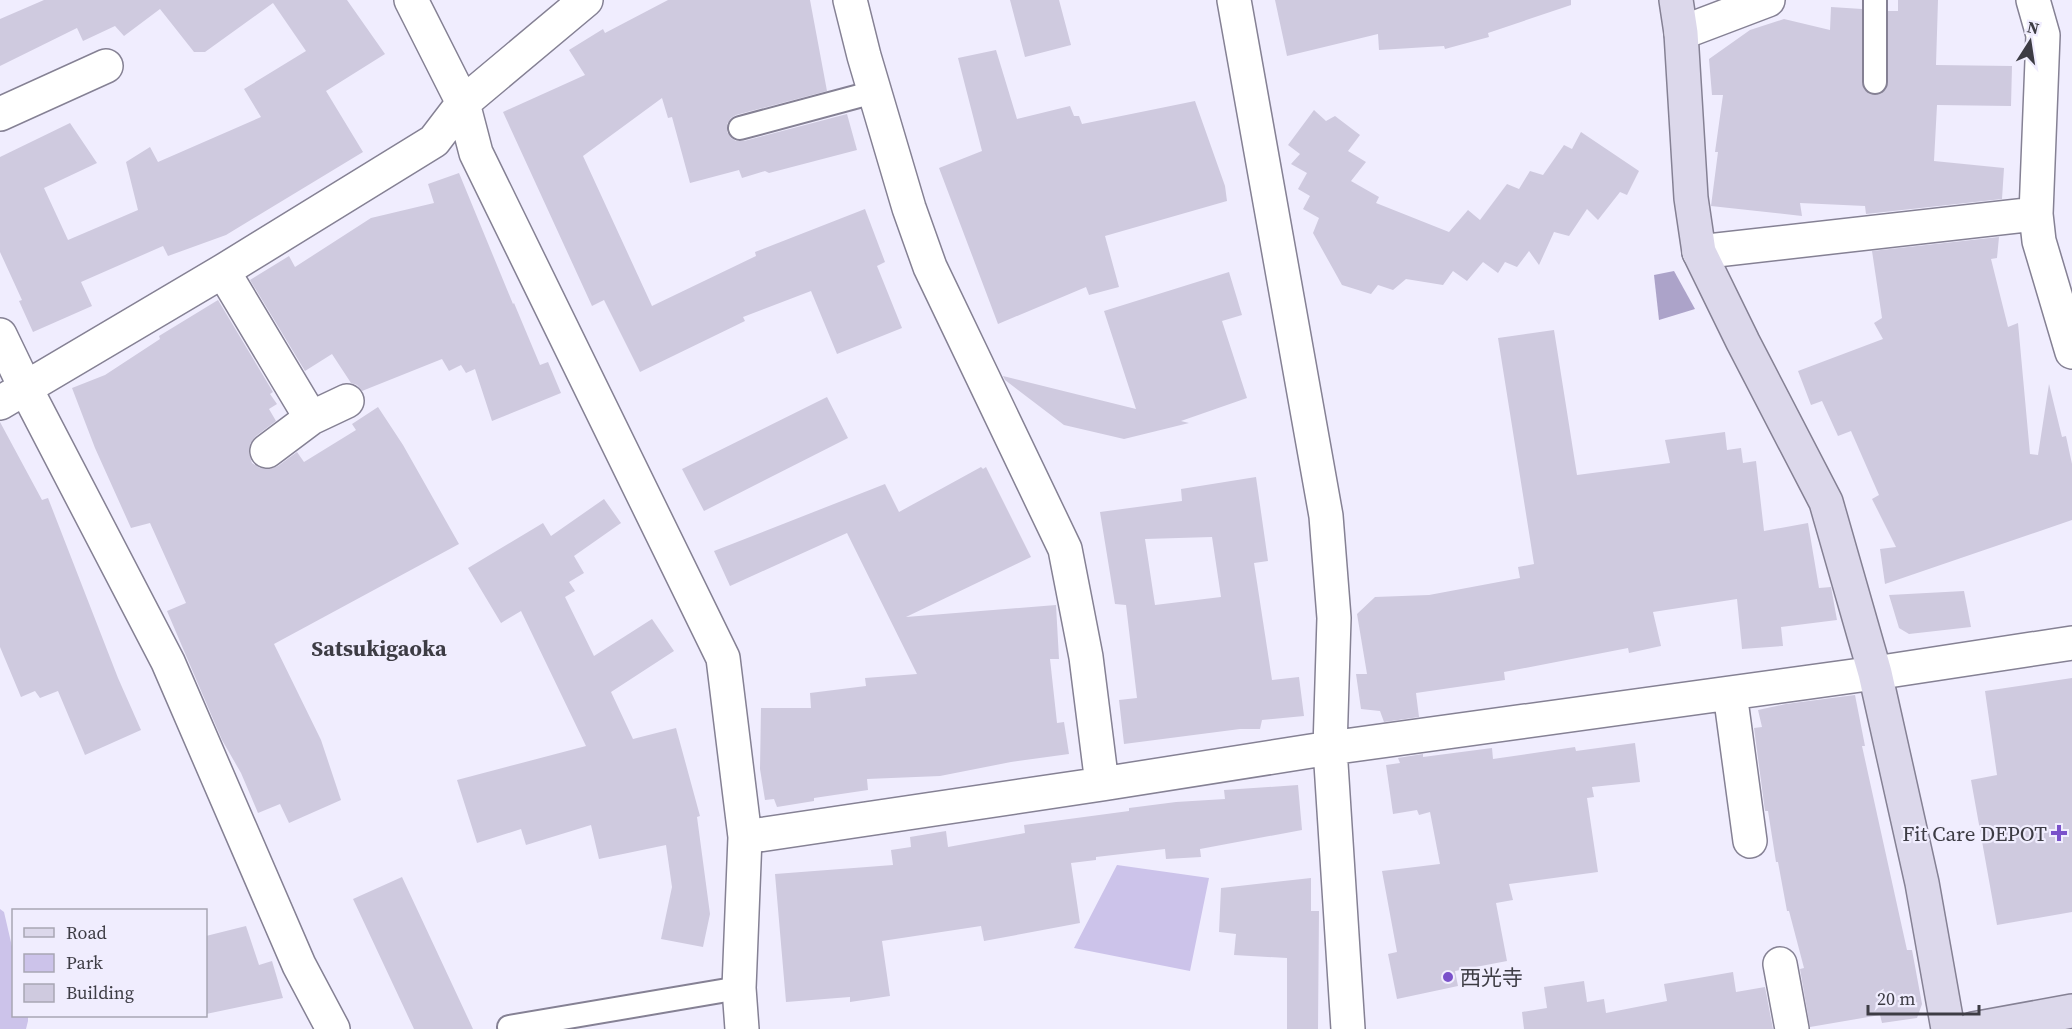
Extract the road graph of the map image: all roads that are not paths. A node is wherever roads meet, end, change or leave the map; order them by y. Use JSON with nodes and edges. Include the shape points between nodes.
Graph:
{"nodes":[{"id":1,"x":411,"y":0,"type":"edge"},
{"id":2,"x":586,"y":0,"type":"edge"},
{"id":3,"x":850,"y":0,"type":"edge"},
{"id":4,"x":1233,"y":0,"type":"edge"},
{"id":5,"x":1676,"y":0,"type":"edge"},
{"id":6,"x":1768,"y":0,"type":"edge"},
{"id":7,"x":1875,"y":0,"type":"edge"},
{"id":8,"x":2033,"y":0,"type":"edge"},
{"id":9,"x":1681,"y":33,"type":"junction"},
{"id":10,"x":88,"y":66,"type":"dead end"},
{"id":11,"x":1875,"y":82,"type":"dead end"},
{"id":12,"x":874,"y":92,"type":"junction"},
{"id":13,"x":463,"y":103,"type":"junction"},
{"id":14,"x":0,"y":114,"type":"edge"},
{"id":15,"x":740,"y":128,"type":"dead end"},
{"id":16,"x":2036,"y":214,"type":"junction"},
{"id":17,"x":1699,"y":252,"type":"junction"},
{"id":18,"x":223,"y":272,"type":"junction"},
{"id":19,"x":2064,"y":297,"type":"edge"},
{"id":20,"x":0,"y":334,"type":"edge"},
{"id":21,"x":2072,"y":352,"type":"edge"},
{"id":22,"x":13,"y":396,"type":"edge"},
{"id":23,"x":348,"y":400,"type":"dead end"},
{"id":24,"x":311,"y":418,"type":"junction"},
{"id":25,"x":267,"y":451,"type":"dead end"},
{"id":26,"x":2072,"y":643,"type":"edge"},
{"id":27,"x":1875,"y":673,"type":"junction"},
{"id":28,"x":1730,"y":693,"type":"junction"},
{"id":29,"x":1330,"y":748,"type":"junction"},
{"id":30,"x":1102,"y":784,"type":"junction"},
{"id":31,"x":745,"y":837,"type":"junction"},
{"id":32,"x":1750,"y":841,"type":"dead end"},
{"id":33,"x":1780,"y":964,"type":"dead end"},
{"id":34,"x":739,"y":988,"type":"junction"},
{"id":35,"x":2072,"y":1011,"type":"edge"},
{"id":36,"x":509,"y":1027,"type":"dead end"},
{"id":37,"x":333,"y":1029,"type":"edge"},
{"id":38,"x":742,"y":1029,"type":"edge"},
{"id":39,"x":1348,"y":1029,"type":"edge"},
{"id":40,"x":1792,"y":1029,"type":"edge"},
{"id":41,"x":1948,"y":1029,"type":"edge"},
{"id":42,"x":1973,"y":1029,"type":"edge"}],
"edges":[{"from":1,"to":13,"type":"street"},
{"from":2,"to":13,"type":"street"},
{"from":3,"to":12,"type":"street"},
{"from":4,"to":29,"type":"street","via":[[1326,516],[1334,618]]},
{"from":5,"to":9,"type":"street"},
{"from":6,"to":9,"type":"street"},
{"from":7,"to":11,"type":"lane"},
{"from":8,"to":16,"type":"street","via":[[2043,35]]},
{"from":9,"to":17,"type":"street","via":[[1691,198]]},
{"from":10,"to":14,"type":"street"},
{"from":12,"to":15,"type":"lane"},
{"from":12,"to":30,"type":"street","via":[[930,267],[1065,549],[1086,657]]},
{"from":13,"to":18,"type":"street","via":[[435,141]]},
{"from":13,"to":31,"type":"street","via":[[476,153],[723,657]]},
{"from":16,"to":17,"type":"street"},
{"from":16,"to":19,"type":"street","via":[[2039,241]]},
{"from":17,"to":27,"type":"street","via":[[1826,502]]},
{"from":18,"to":22,"type":"street"},
{"from":18,"to":24,"type":"street"},
{"from":19,"to":21,"type":"street"},
{"from":20,"to":22,"type":"street"},
{"from":22,"to":37,"type":"street","via":[[168,662],[298,965]]},
{"from":23,"to":24,"type":"street"},
{"from":24,"to":25,"type":"street"},
{"from":26,"to":27,"type":"street"},
{"from":27,"to":28,"type":"street"},
{"from":27,"to":41,"type":"street","via":[[1922,884]]},
{"from":28,"to":29,"type":"street"},
{"from":28,"to":32,"type":"street"},
{"from":29,"to":30,"type":"street"},
{"from":29,"to":39,"type":"street"},
{"from":30,"to":31,"type":"street"},
{"from":31,"to":34,"type":"street"},
{"from":33,"to":40,"type":"street"},
{"from":34,"to":36,"type":"lane"},
{"from":34,"to":38,"type":"street"},
{"from":35,"to":42,"type":"street"}]}
